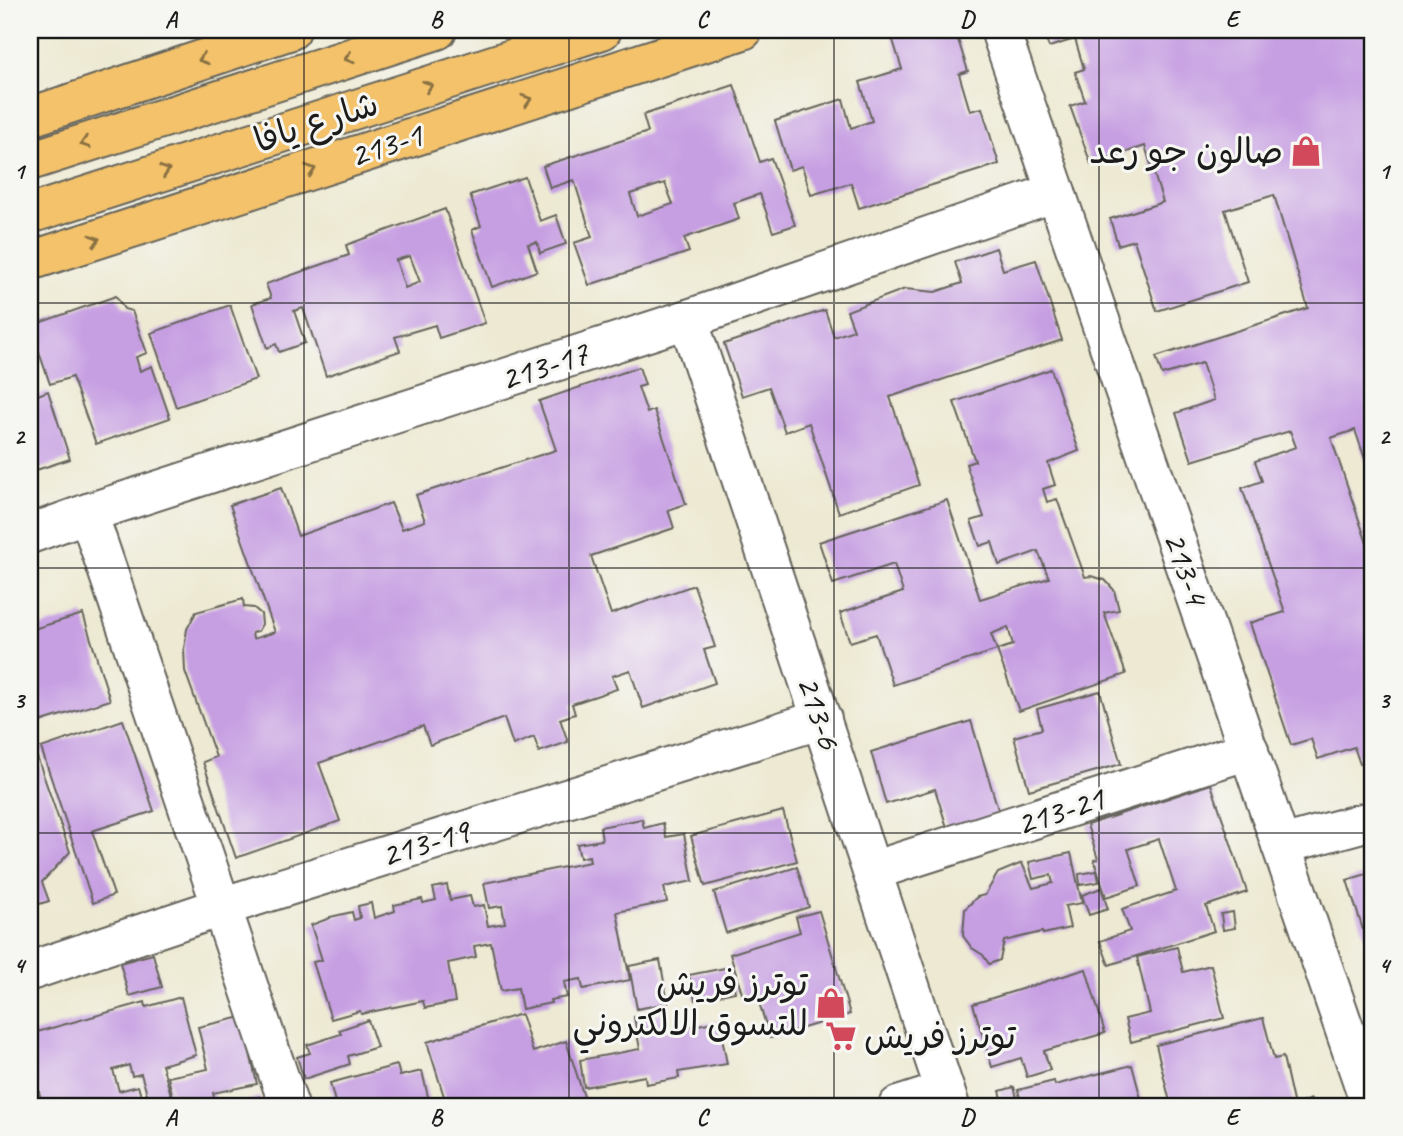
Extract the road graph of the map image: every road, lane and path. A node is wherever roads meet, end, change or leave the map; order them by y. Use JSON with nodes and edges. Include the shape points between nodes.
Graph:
{"nodes":[{"id":1,"x":291,"y":30,"type":"edge"},
{"id":2,"x":437,"y":30,"type":"edge"},
{"id":3,"x":602,"y":30,"type":"edge"},
{"id":4,"x":743,"y":30,"type":"edge"},
{"id":5,"x":1000,"y":30,"type":"edge"},
{"id":6,"x":30,"y":117,"type":"edge"},
{"id":7,"x":30,"y":161,"type":"edge"},
{"id":8,"x":1056,"y":192,"type":"junction"},
{"id":9,"x":30,"y":214,"type":"edge"},
{"id":10,"x":30,"y":261,"type":"edge"},
{"id":11,"x":688,"y":319,"type":"junction"},
{"id":12,"x":88,"y":513,"type":"junction"},
{"id":13,"x":30,"y":534,"type":"edge"},
{"id":14,"x":822,"y":719,"type":"junction"},
{"id":15,"x":1249,"y":751,"type":"junction"},
{"id":16,"x":1373,"y":820,"type":"edge"},
{"id":17,"x":1281,"y":845,"type":"junction"},
{"id":18,"x":872,"y":871,"type":"junction"},
{"id":19,"x":221,"y":907,"type":"junction"},
{"id":20,"x":30,"y":971,"type":"edge"},
{"id":21,"x":947,"y":1099,"type":"edge"},
{"id":22,"x":289,"y":1106,"type":"edge"},
{"id":23,"x":898,"y":1106,"type":"edge"},
{"id":24,"x":1371,"y":1106,"type":"edge"}],
"edges":[{"from":1,"to":6,"type":"main road","one_way":true},
{"from":2,"to":7,"type":"main road","name":"شارع يافا","one_way":true},
{"from":9,"to":3,"type":"main road","name":"شارع يافا","one_way":true},
{"from":10,"to":4,"type":"main road","name":"213-1","one_way":true},
{"from":5,"to":8,"type":"street","name":"213-4"},
{"from":8,"to":11,"type":"street","name":"213-17"},
{"from":8,"to":15,"type":"street","name":"213-4"},
{"from":11,"to":12,"type":"street","name":"213-17"},
{"from":11,"to":14,"type":"street","name":"213-6"},
{"from":12,"to":13,"type":"street","name":"213-17"},
{"from":12,"to":19,"type":"street"},
{"from":14,"to":18,"type":"street","name":"213-6"},
{"from":14,"to":19,"type":"street","name":"213-19"},
{"from":15,"to":17,"type":"street","name":"213-4"},
{"from":15,"to":18,"type":"street","name":"213-21"},
{"from":16,"to":17,"type":"street"},
{"from":17,"to":24,"type":"street","name":"213-4"},
{"from":18,"to":21,"type":"street","name":"213-6"},
{"from":19,"to":20,"type":"street","name":"213-19"},
{"from":19,"to":22,"type":"street"},
{"from":21,"to":23,"type":"street"}]}
